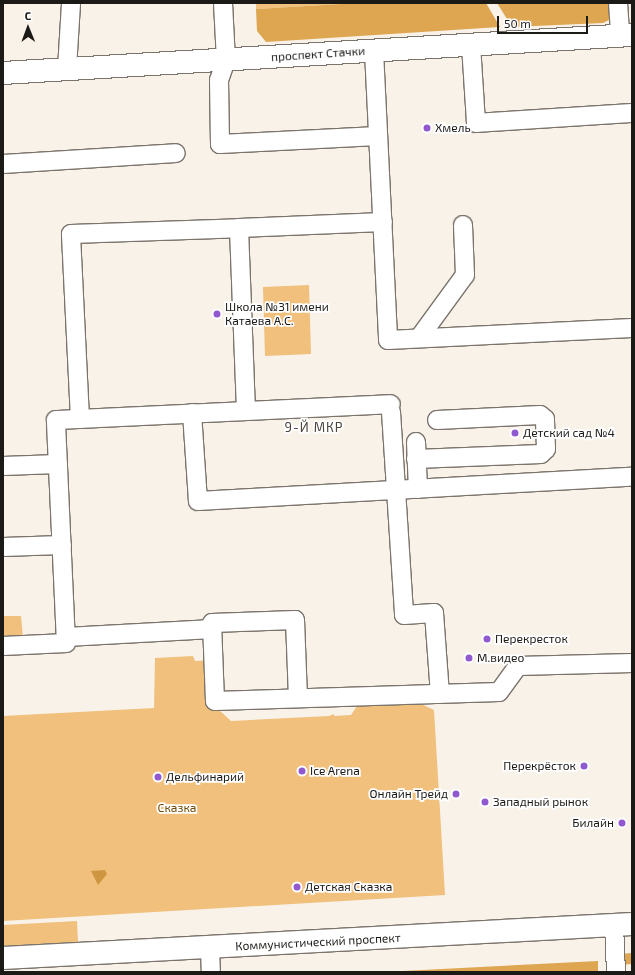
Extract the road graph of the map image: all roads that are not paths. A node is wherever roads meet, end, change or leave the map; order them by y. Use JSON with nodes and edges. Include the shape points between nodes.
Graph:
{"nodes":[{"id":1,"x":71,"y":3,"type":"edge"},
{"id":2,"x":223,"y":3,"type":"edge"},
{"id":3,"x":618,"y":3,"type":"edge"},
{"id":4,"x":626,"y":35,"type":"edge"},
{"id":5,"x":471,"y":45,"type":"junction"},
{"id":6,"x":374,"y":51,"type":"junction"},
{"id":7,"x":226,"y":60,"type":"junction"},
{"id":8,"x":67,"y":69,"type":"junction"},
{"id":9,"x":3,"y":73,"type":"edge"},
{"id":10,"x":632,"y":113,"type":"edge"},
{"id":11,"x":378,"y":136,"type":"junction"},
{"id":12,"x":176,"y":153,"type":"dead end"},
{"id":13,"x":3,"y":164,"type":"edge"},
{"id":14,"x":383,"y":222,"type":"junction"},
{"id":15,"x":463,"y":225,"type":"dead end"},
{"id":16,"x":239,"y":228,"type":"junction"},
{"id":17,"x":632,"y":328,"type":"edge"},
{"id":18,"x":420,"y":338,"type":"junction"},
{"id":19,"x":246,"y":411,"type":"junction"},
{"id":20,"x":192,"y":413,"type":"junction"},
{"id":21,"x":80,"y":418,"type":"junction"},
{"id":22,"x":437,"y":420,"type":"dead end"},
{"id":23,"x":58,"y":464,"type":"junction"},
{"id":24,"x":3,"y":466,"type":"edge"},
{"id":25,"x":632,"y":477,"type":"edge"},
{"id":26,"x":418,"y":489,"type":"junction"},
{"id":27,"x":397,"y":490,"type":"junction"},
{"id":28,"x":62,"y":545,"type":"junction"},
{"id":29,"x":3,"y":547,"type":"edge"},
{"id":30,"x":213,"y":629,"type":"junction"},
{"id":31,"x":66,"y":637,"type":"junction"},
{"id":32,"x":3,"y":646,"type":"edge"},
{"id":33,"x":632,"y":663,"type":"edge"},
{"id":34,"x":440,"y":694,"type":"junction"},
{"id":35,"x":298,"y":698,"type":"junction"},
{"id":36,"x":623,"y":925,"type":"edge"},
{"id":37,"x":210,"y":948,"type":"junction"},
{"id":38,"x":3,"y":958,"type":"edge"},
{"id":39,"x":211,"y":972,"type":"edge"},
{"id":40,"x":616,"y":972,"type":"edge"}],
"edges":[{"from":1,"to":8,"type":"street"},
{"from":2,"to":7,"type":"street"},
{"from":3,"to":4,"type":"street"},
{"from":4,"to":5,"type":"main road","name":"проспект Стачки"},
{"from":5,"to":6,"type":"main road","name":"проспект Стачки"},
{"from":5,"to":10,"type":"street","via":[[476,123]]},
{"from":6,"to":7,"type":"main road","name":"проспект Стачки"},
{"from":6,"to":11,"type":"street"},
{"from":7,"to":8,"type":"main road","name":"проспект Стачки"},
{"from":7,"to":11,"type":"street","via":[[219,80],[220,144]]},
{"from":8,"to":9,"type":"main road","name":"проспект Стачки"},
{"from":11,"to":14,"type":"street"},
{"from":12,"to":13,"type":"street"},
{"from":14,"to":16,"type":"street"},
{"from":14,"to":18,"type":"street","via":[[388,340]]},
{"from":15,"to":18,"type":"street","via":[[465,275]]},
{"from":16,"to":19,"type":"street"},
{"from":16,"to":21,"type":"street","via":[[71,234]]},
{"from":17,"to":18,"type":"street"},
{"from":19,"to":20,"type":"street"},
{"from":19,"to":27,"type":"street","via":[[391,408]]},
{"from":20,"to":21,"type":"street"},
{"from":20,"to":27,"type":"street","via":[[198,501]]},
{"from":21,"to":23,"type":"street","via":[[56,420]]},
{"from":22,"to":26,"type":"street","via":[[540,415],[545,419],[546,449],[541,454],[416,451]]},
{"from":23,"to":24,"type":"street"},
{"from":23,"to":28,"type":"street"},
{"from":25,"to":26,"type":"street"},
{"from":26,"to":27,"type":"street"},
{"from":27,"to":34,"type":"street","via":[[404,615],[434,613]]},
{"from":28,"to":29,"type":"street"},
{"from":28,"to":31,"type":"street"},
{"from":30,"to":31,"type":"street"},
{"from":30,"to":35,"type":"street","via":[[216,701]]},
{"from":30,"to":35,"type":"street","via":[[212,623],[295,620]]},
{"from":31,"to":32,"type":"street","via":[[66,643]]},
{"from":33,"to":34,"type":"street","via":[[518,666],[499,692]]},
{"from":34,"to":35,"type":"street"},
{"from":36,"to":37,"type":"main road","name":"Коммунистический проспект"},
{"from":36,"to":40,"type":"street"},
{"from":37,"to":38,"type":"main road","name":"Коммунистический проспект"},
{"from":37,"to":39,"type":"street"}]}
